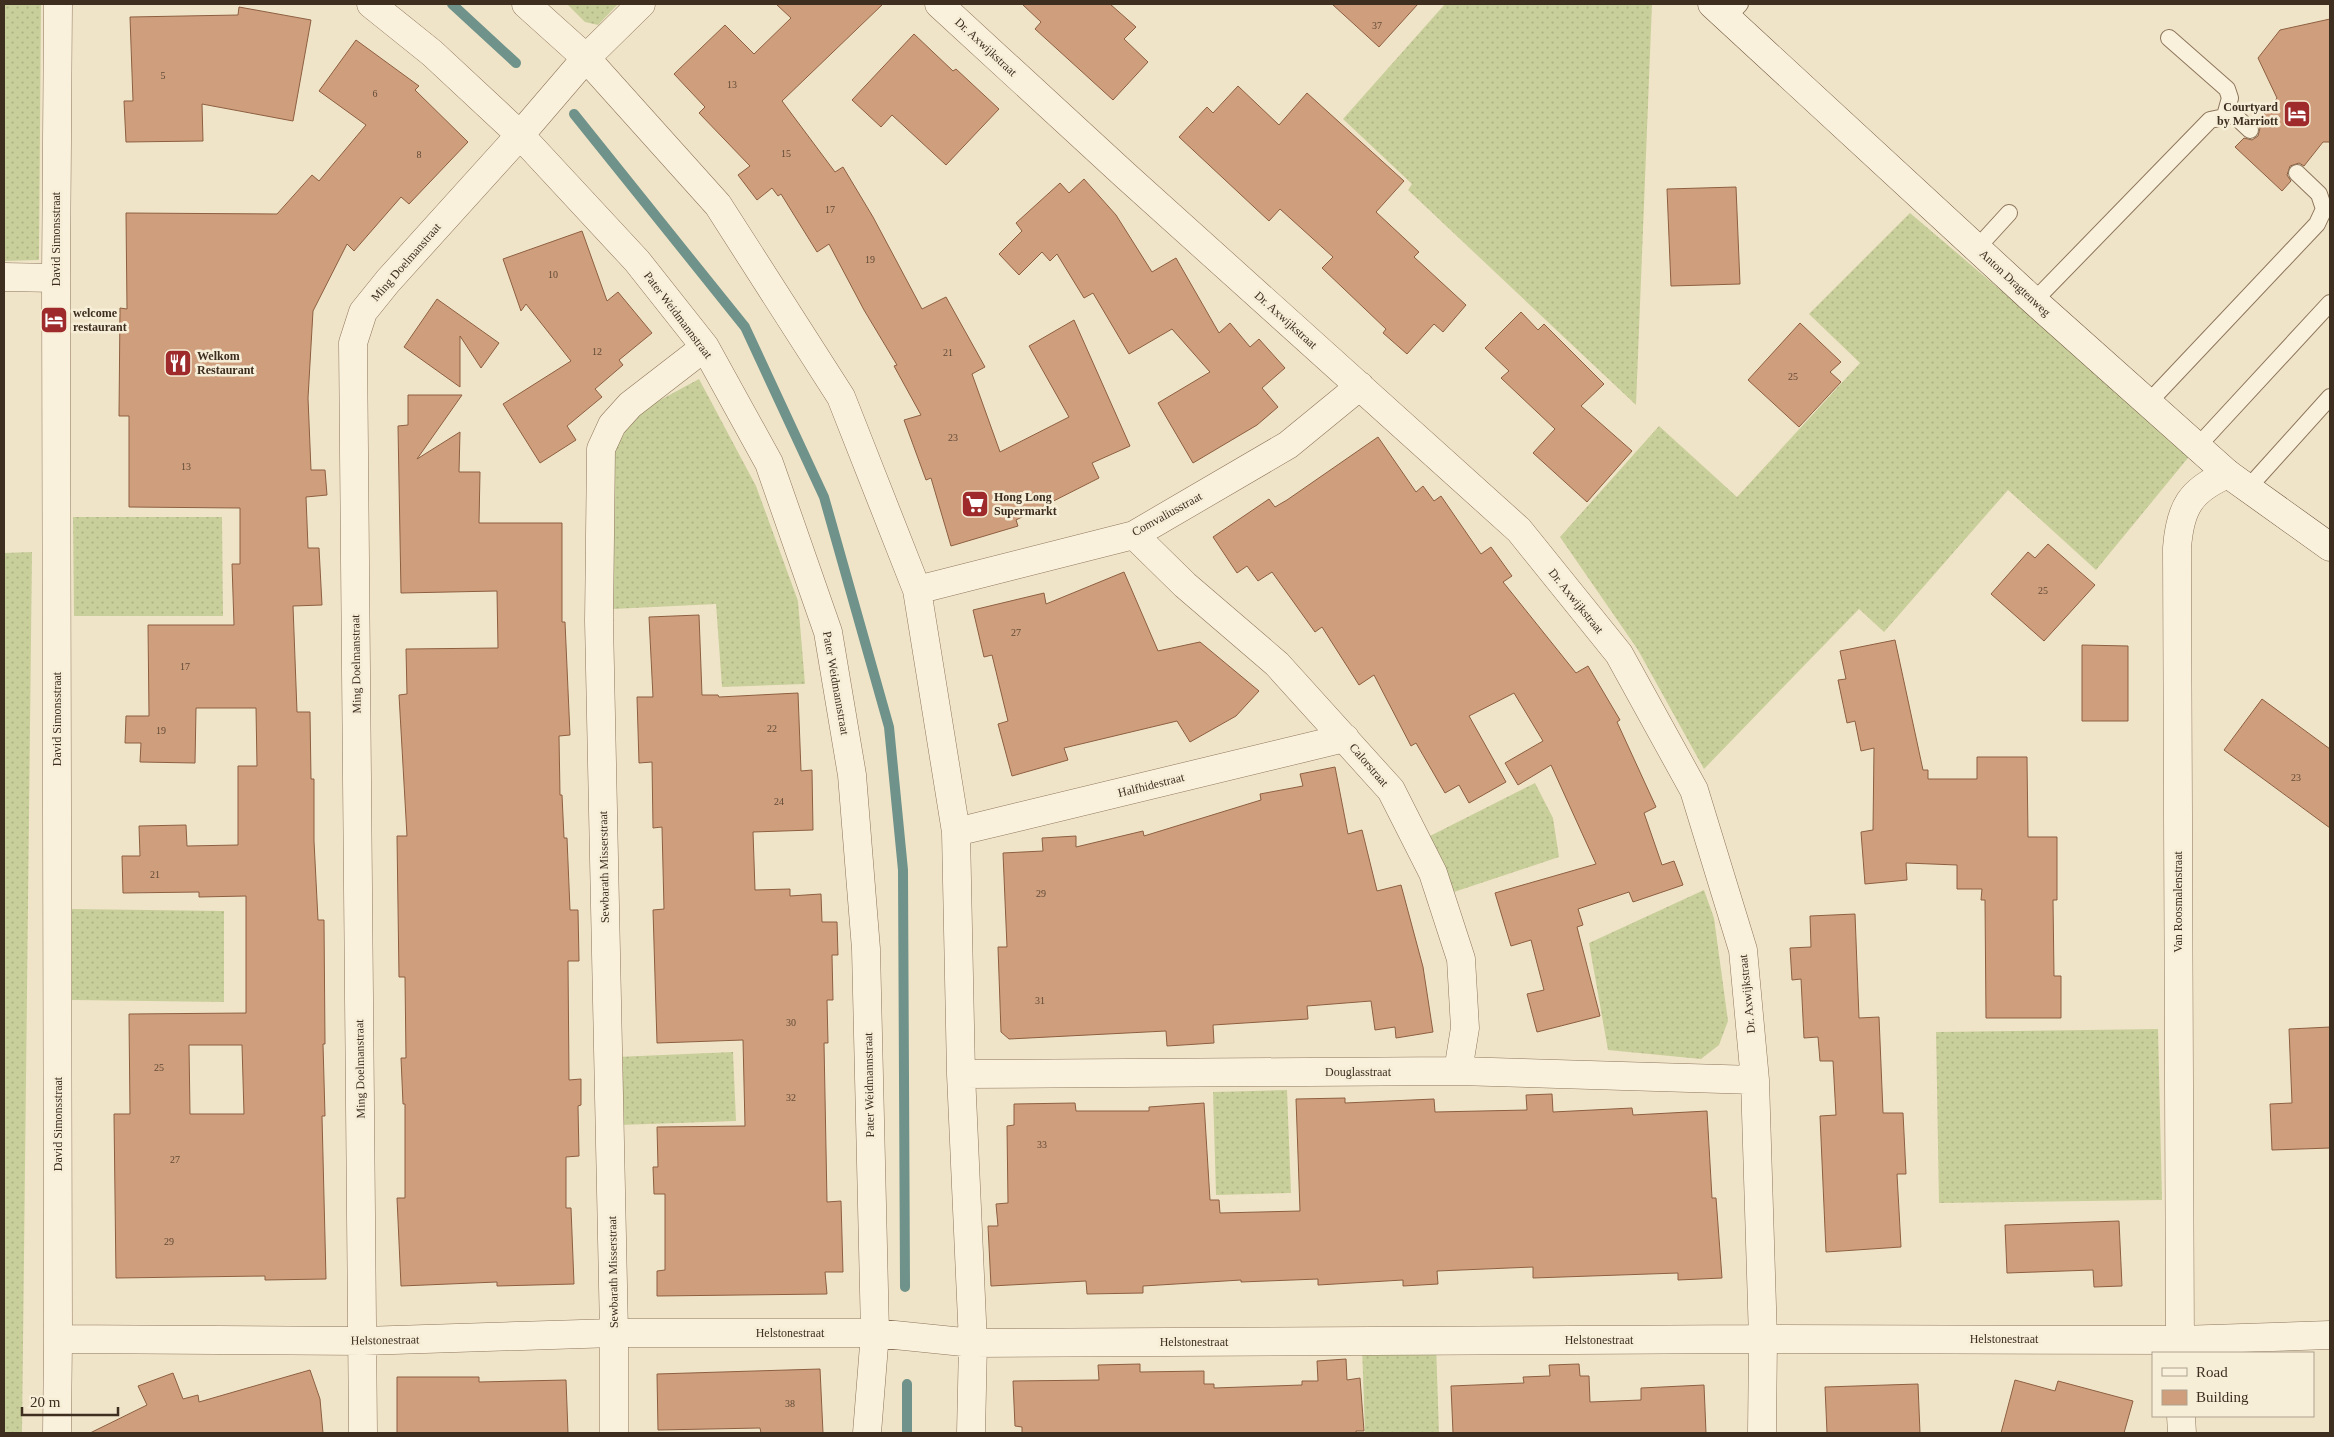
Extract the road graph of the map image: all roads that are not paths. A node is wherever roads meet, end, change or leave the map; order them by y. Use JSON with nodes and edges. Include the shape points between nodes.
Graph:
{"nodes":[{"id":1,"x":58,"y":4,"type":"edge"},
{"id":2,"x":371,"y":4,"type":"edge"},
{"id":3,"x":526,"y":4,"type":"edge"},
{"id":4,"x":641,"y":4,"type":"edge"},
{"id":5,"x":939,"y":4,"type":"edge"},
{"id":6,"x":1726,"y":8,"type":"edge"},
{"id":7,"x":2169,"y":38,"type":"dead end"},
{"id":8,"x":586,"y":58,"type":"junction"},
{"id":9,"x":2225,"y":116,"type":"junction"},
{"id":10,"x":2250,"y":130,"type":"dead end"},
{"id":11,"x":520,"y":135,"type":"junction"},
{"id":12,"x":2297,"y":173,"type":"dead end"},
{"id":13,"x":2009,"y":213,"type":"dead end"},
{"id":14,"x":1977,"y":248,"type":"junction"},
{"id":15,"x":13,"y":277,"type":"edge"},
{"id":16,"x":56,"y":278,"type":"junction"},
{"id":17,"x":2034,"y":301,"type":"junction"},
{"id":18,"x":2330,"y":304,"type":"edge"},
{"id":19,"x":705,"y":347,"type":"junction"},
{"id":20,"x":1360,"y":386,"type":"junction"},
{"id":21,"x":2330,"y":397,"type":"edge"},
{"id":22,"x":2148,"y":404,"type":"junction"},
{"id":23,"x":2197,"y":447,"type":"junction"},
{"id":24,"x":2238,"y":481,"type":"junction"},
{"id":25,"x":1134,"y":535,"type":"junction"},
{"id":26,"x":2330,"y":547,"type":"edge"},
{"id":27,"x":917,"y":590,"type":"junction"},
{"id":28,"x":1345,"y":738,"type":"junction"},
{"id":29,"x":956,"y":832,"type":"junction"},
{"id":30,"x":1458,"y":1071,"type":"junction"},
{"id":31,"x":960,"y":1074,"type":"junction"},
{"id":32,"x":1755,"y":1080,"type":"junction"},
{"id":33,"x":614,"y":1333,"type":"junction"},
{"id":34,"x":875,"y":1333,"type":"junction"},
{"id":35,"x":2330,"y":1335,"type":"edge"},
{"id":36,"x":58,"y":1339,"type":"junction"},
{"id":37,"x":1763,"y":1339,"type":"junction"},
{"id":38,"x":363,"y":1341,"type":"junction"},
{"id":39,"x":973,"y":1343,"type":"junction"},
{"id":40,"x":2180,"y":1347,"type":"edge"},
{"id":41,"x":2181,"y":1417,"type":"edge"},
{"id":42,"x":56,"y":1433,"type":"edge"},
{"id":43,"x":363,"y":1433,"type":"edge"},
{"id":44,"x":614,"y":1433,"type":"edge"},
{"id":45,"x":867,"y":1433,"type":"edge"},
{"id":46,"x":971,"y":1433,"type":"edge"},
{"id":47,"x":1762,"y":1433,"type":"edge"},
{"id":48,"x":2182,"y":1433,"type":"edge"}],
"edges":[{"from":1,"to":16,"type":"street","name":"David Simonsstraat"},
{"from":2,"to":11,"type":"street","name":"Pater Weidmannstraat","via":[[432,52]]},
{"from":3,"to":8,"type":"street"},
{"from":4,"to":8,"type":"street","name":"Ming Doelmanstraat"},
{"from":5,"to":20,"type":"street","name":"Dr. Axwijkstraat"},
{"from":6,"to":14,"type":"street","name":"Anton Dragtenweg"},
{"from":7,"to":9,"type":"lane","via":[[2227,89],[2230,98]]},
{"from":8,"to":11,"type":"street","name":"Ming Doelmanstraat"},
{"from":8,"to":27,"type":"street","via":[[718,205],[841,397]]},
{"from":9,"to":10,"type":"lane","via":[[2234,115]]},
{"from":9,"to":17,"type":"lane","via":[[2210,120]]},
{"from":11,"to":19,"type":"street","name":"Pater Weidmannstraat","via":[[637,261]]},
{"from":11,"to":38,"type":"street","name":"Ming Doelmanstraat","via":[[363,312],[353,343]]},
{"from":12,"to":22,"type":"lane","via":[[2319,194],[2324,209],[2317,224]]},
{"from":13,"to":14,"type":"lane"},
{"from":14,"to":17,"type":"street","name":"Anton Dragtenweg"},
{"from":15,"to":16,"type":"street"},
{"from":16,"to":36,"type":"street","name":"David Simonsstraat"},
{"from":17,"to":22,"type":"street","name":"Anton Dragtenweg"},
{"from":18,"to":23,"type":"lane"},
{"from":19,"to":33,"type":"street","name":"Sewbarath Misserstraat","via":[[630,406],[612,425],[601,449],[599,631]]},
{"from":19,"to":34,"type":"street","name":"Pater Weidmannstraat","via":[[770,463],[828,632],[852,775],[866,949]]},
{"from":20,"to":25,"type":"street","name":"Comvaliusstraat","via":[[1288,445]]},
{"from":20,"to":32,"type":"street","name":"Dr. Axwijkstraat","via":[[1519,530],[1619,654],[1694,790],[1742,950]]},
{"from":21,"to":24,"type":"lane"},
{"from":22,"to":23,"type":"street","name":"Anton Dragtenweg"},
{"from":23,"to":24,"type":"street","name":"Anton Dragtenweg"},
{"from":24,"to":26,"type":"street","name":"Anton Dragtenweg"},
{"from":24,"to":40,"type":"street","name":"Van Roosmalenstraat","via":[[2211,481],[2196,491],[2178,527]]},
{"from":25,"to":27,"type":"street","name":"Comvaliusstraat"},
{"from":25,"to":28,"type":"street","name":"Calorstraat","via":[[1185,585],[1276,664]]},
{"from":27,"to":29,"type":"street"},
{"from":28,"to":29,"type":"street","name":"Halfhidestraat"},
{"from":28,"to":30,"type":"street","name":"Calorstraat","via":[[1391,790],[1433,873],[1461,959],[1465,1028]]},
{"from":29,"to":31,"type":"street"},
{"from":30,"to":31,"type":"street","name":"Douglasstraat"},
{"from":30,"to":32,"type":"street","name":"Douglasstraat"},
{"from":31,"to":39,"type":"street"},
{"from":32,"to":37,"type":"street","name":"Dr. Axwijkstraat"},
{"from":33,"to":34,"type":"street","name":"Helstonestraat"},
{"from":33,"to":38,"type":"street","name":"Helstonestraat"},
{"from":33,"to":44,"type":"street","name":"Sewbarath Misserstraat"},
{"from":34,"to":39,"type":"street","name":"Helstonestraat"},
{"from":34,"to":45,"type":"street","name":"Pater Weidmannstraat"},
{"from":35,"to":40,"type":"street","name":"Helstonestraat"},
{"from":36,"to":38,"type":"street","name":"Helstonestraat"},
{"from":36,"to":42,"type":"street","name":"David Simonsstraat"},
{"from":37,"to":39,"type":"street","name":"Helstonestraat"},
{"from":37,"to":40,"type":"street","name":"Helstonestraat"},
{"from":37,"to":47,"type":"street","name":"Dr. Axwijkstraat"},
{"from":38,"to":43,"type":"street","name":"Ming Doelmanstraat"},
{"from":39,"to":46,"type":"street"},
{"from":41,"to":48,"type":"street"}]}
